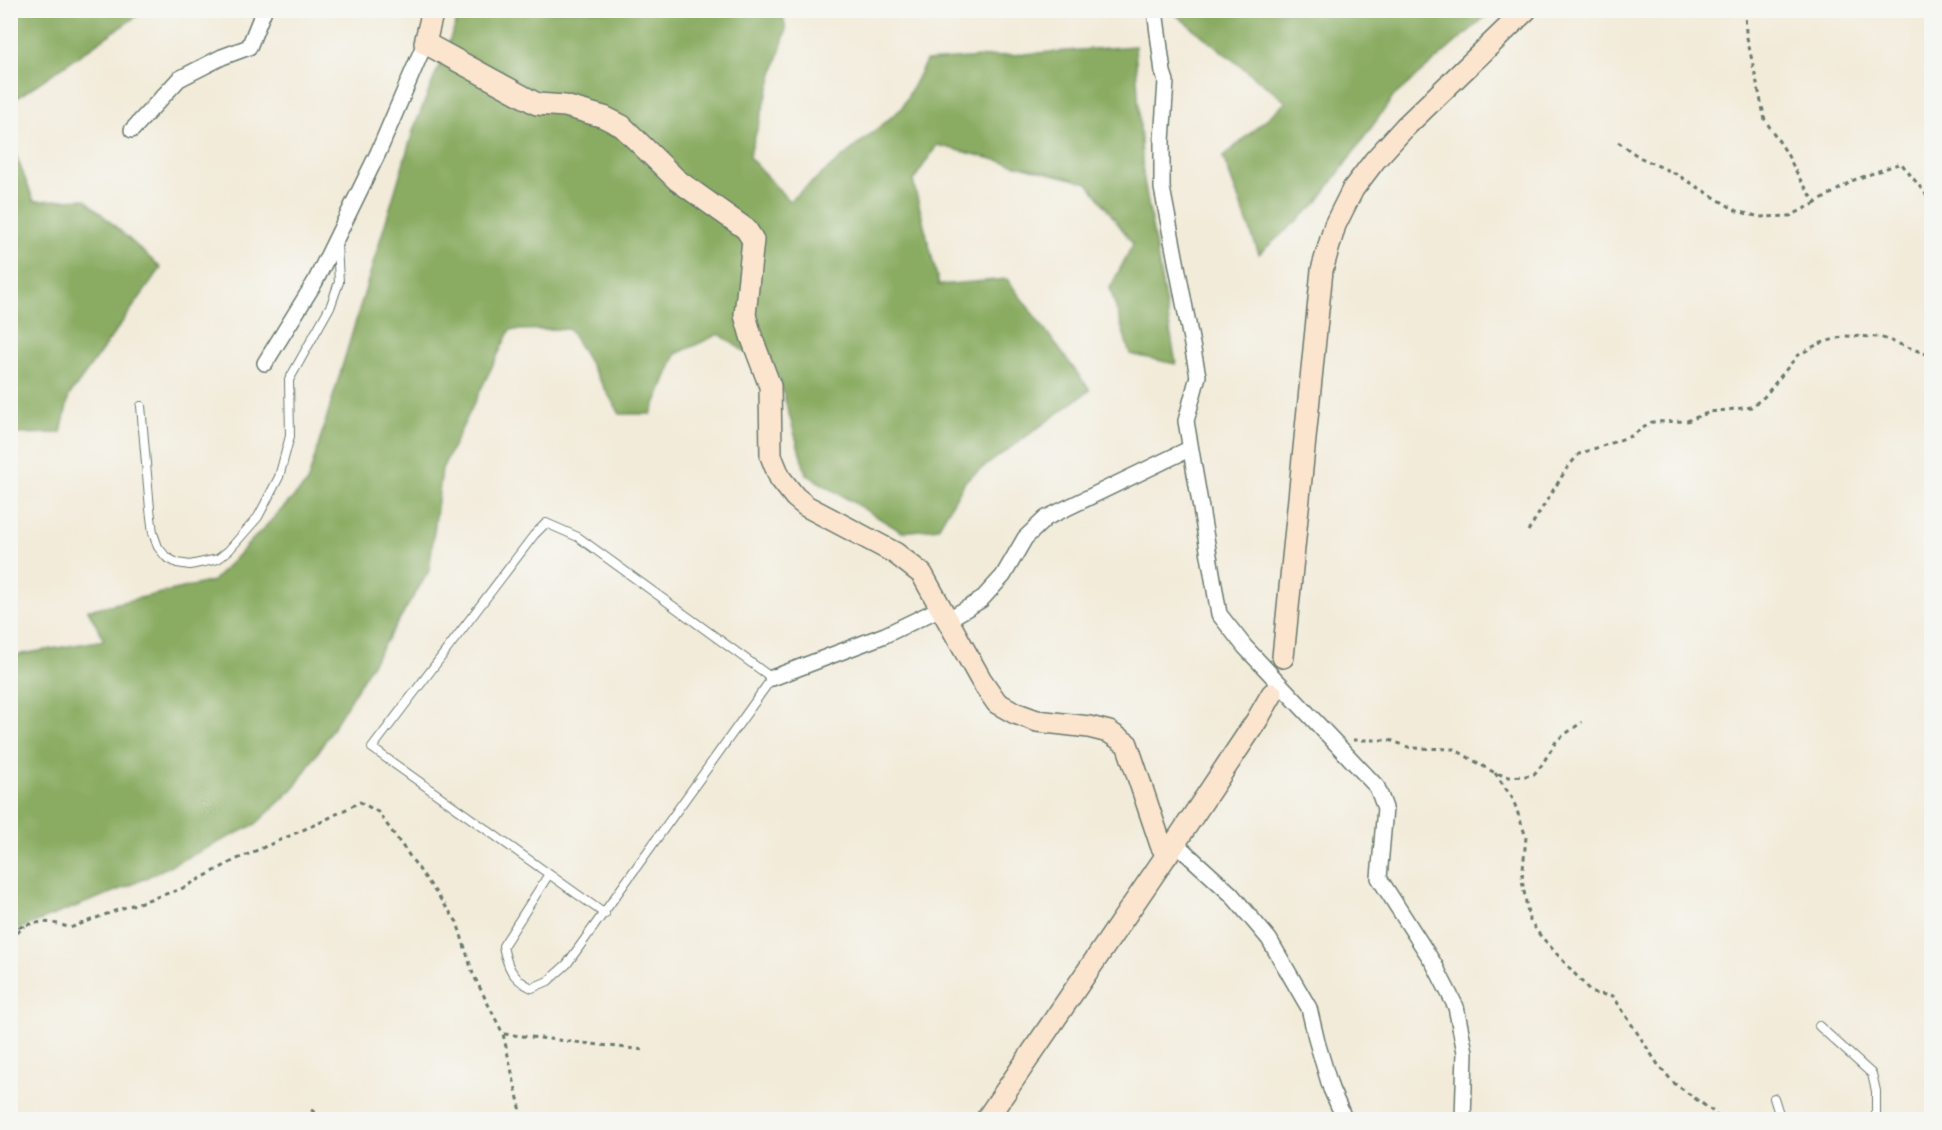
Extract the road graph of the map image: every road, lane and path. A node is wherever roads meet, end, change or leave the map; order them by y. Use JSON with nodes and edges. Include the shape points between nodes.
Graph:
{"nodes":[{"id":1,"x":264,"y":10,"type":"edge"},
{"id":2,"x":433,"y":10,"type":"edge"},
{"id":3,"x":1155,"y":10,"type":"edge"},
{"id":4,"x":1526,"y":10,"type":"edge"},
{"id":5,"x":1745,"y":10,"type":"edge"},
{"id":6,"x":425,"y":43,"type":"junction"},
{"id":7,"x":132,"y":130,"type":"dead end"},
{"id":8,"x":1618,"y":142,"type":"dead end"},
{"id":9,"x":1932,"y":202,"type":"edge"},
{"id":10,"x":1816,"y":203,"type":"junction"},
{"id":11,"x":337,"y":234,"type":"junction"},
{"id":12,"x":1932,"y":356,"type":"edge"},
{"id":13,"x":265,"y":363,"type":"dead end"},
{"id":14,"x":141,"y":406,"type":"dead end"},
{"id":15,"x":1189,"y":449,"type":"junction"},
{"id":16,"x":1528,"y":531,"type":"dead end"},
{"id":17,"x":944,"y":614,"type":"junction"},
{"id":18,"x":1282,"y":657,"type":"dead end"},
{"id":19,"x":771,"y":678,"type":"junction"},
{"id":20,"x":1272,"y":694,"type":"dead end"},
{"id":21,"x":1582,"y":722,"type":"dead end"},
{"id":22,"x":1340,"y":748,"type":"junction"},
{"id":23,"x":1495,"y":772,"type":"junction"},
{"id":24,"x":1171,"y":849,"type":"junction"},
{"id":25,"x":549,"y":874,"type":"junction"},
{"id":26,"x":605,"y":914,"type":"junction"},
{"id":27,"x":28,"y":923,"type":"junction"},
{"id":28,"x":10,"y":931,"type":"edge"},
{"id":29,"x":10,"y":939,"type":"edge"},
{"id":30,"x":1819,"y":1026,"type":"dead end"},
{"id":31,"x":503,"y":1034,"type":"junction"},
{"id":32,"x":645,"y":1050,"type":"dead end"},
{"id":33,"x":1774,"y":1098,"type":"dead end"},
{"id":34,"x":311,"y":1110,"type":"dead end"},
{"id":35,"x":329,"y":1119,"type":"edge"},
{"id":36,"x":523,"y":1119,"type":"edge"},
{"id":37,"x":986,"y":1119,"type":"edge"},
{"id":38,"x":1345,"y":1119,"type":"edge"},
{"id":39,"x":1463,"y":1119,"type":"edge"},
{"id":40,"x":1719,"y":1119,"type":"edge"},
{"id":41,"x":1781,"y":1119,"type":"edge"},
{"id":42,"x":1876,"y":1119,"type":"edge"}],
"edges":[{"from":1,"to":7,"type":"street","via":[[249,47],[179,79]]},
{"from":2,"to":6,"type":"street"},
{"from":3,"to":15,"type":"street","via":[[1166,81],[1162,188],[1198,376],[1186,421]]},
{"from":4,"to":18,"type":"street","via":[[1375,160],[1353,189],[1335,225],[1322,270]]},
{"from":5,"to":10,"type":"path","via":[[1746,33],[1765,120]]},
{"from":6,"to":11,"type":"street","via":[[378,153]]},
{"from":6,"to":17,"type":"street","via":[[537,104],[565,106],[622,126],[677,180],[746,229],[753,240],[745,315],[770,386],[771,456],[780,478],[806,506],[910,563],[922,574]]},
{"from":8,"to":10,"type":"path","via":[[1737,211],[1760,217],[1790,216]]},
{"from":9,"to":10,"type":"path","via":[[1901,163],[1854,180]]},
{"from":11,"to":13,"type":"street","via":[[315,282]]},
{"from":11,"to":14,"type":"lane","via":[[339,282],[331,304],[288,380],[290,436],[279,477],[258,517],[218,559],[190,565],[177,563],[158,547],[150,509]]},
{"from":12,"to":16,"type":"path","via":[[1881,337],[1845,336],[1818,345],[1797,356],[1764,398],[1751,407],[1710,412],[1687,421],[1653,422],[1631,436],[1579,454]]},
{"from":15,"to":17,"type":"street","via":[[1046,518],[1025,538],[1003,576],[981,600]]},
{"from":15,"to":22,"type":"street","via":[[1219,614]]},
{"from":17,"to":19,"type":"street"},
{"from":17,"to":24,"type":"street","via":[[997,703],[1037,721],[1109,732],[1127,744],[1161,845]]},
{"from":19,"to":25,"type":"lane","via":[[578,537],[546,523],[372,748]]},
{"from":19,"to":26,"type":"lane"},
{"from":20,"to":24,"type":"street"},
{"from":21,"to":23,"type":"path","via":[[1557,740],[1534,774],[1509,777]]},
{"from":22,"to":23,"type":"path","via":[[1353,740],[1367,739],[1390,740],[1411,748],[1454,749]]},
{"from":22,"to":39,"type":"street","via":[[1377,787],[1385,808],[1379,878],[1434,964],[1456,1007],[1465,1053]]},
{"from":23,"to":40,"type":"path","via":[[1513,799],[1526,837],[1522,880],[1528,919],[1592,993],[1613,996],[1659,1066]]},
{"from":24,"to":37,"type":"street"},
{"from":24,"to":38,"type":"street","via":[[1231,894],[1269,939],[1309,1008],[1331,1089]]},
{"from":25,"to":26,"type":"lane"},
{"from":25,"to":26,"type":"lane","via":[[503,946],[507,965],[521,983],[532,988],[548,981],[567,964]]},
{"from":27,"to":28,"type":"path"},
{"from":27,"to":29,"type":"path"},
{"from":27,"to":31,"type":"path","via":[[53,922],[70,928],[181,889],[360,802],[378,812],[457,922],[473,974]]},
{"from":30,"to":42,"type":"lane","via":[[1872,1074]]},
{"from":31,"to":32,"type":"path"},
{"from":31,"to":36,"type":"path"},
{"from":33,"to":41,"type":"lane"},
{"from":34,"to":35,"type":"path"}]}
